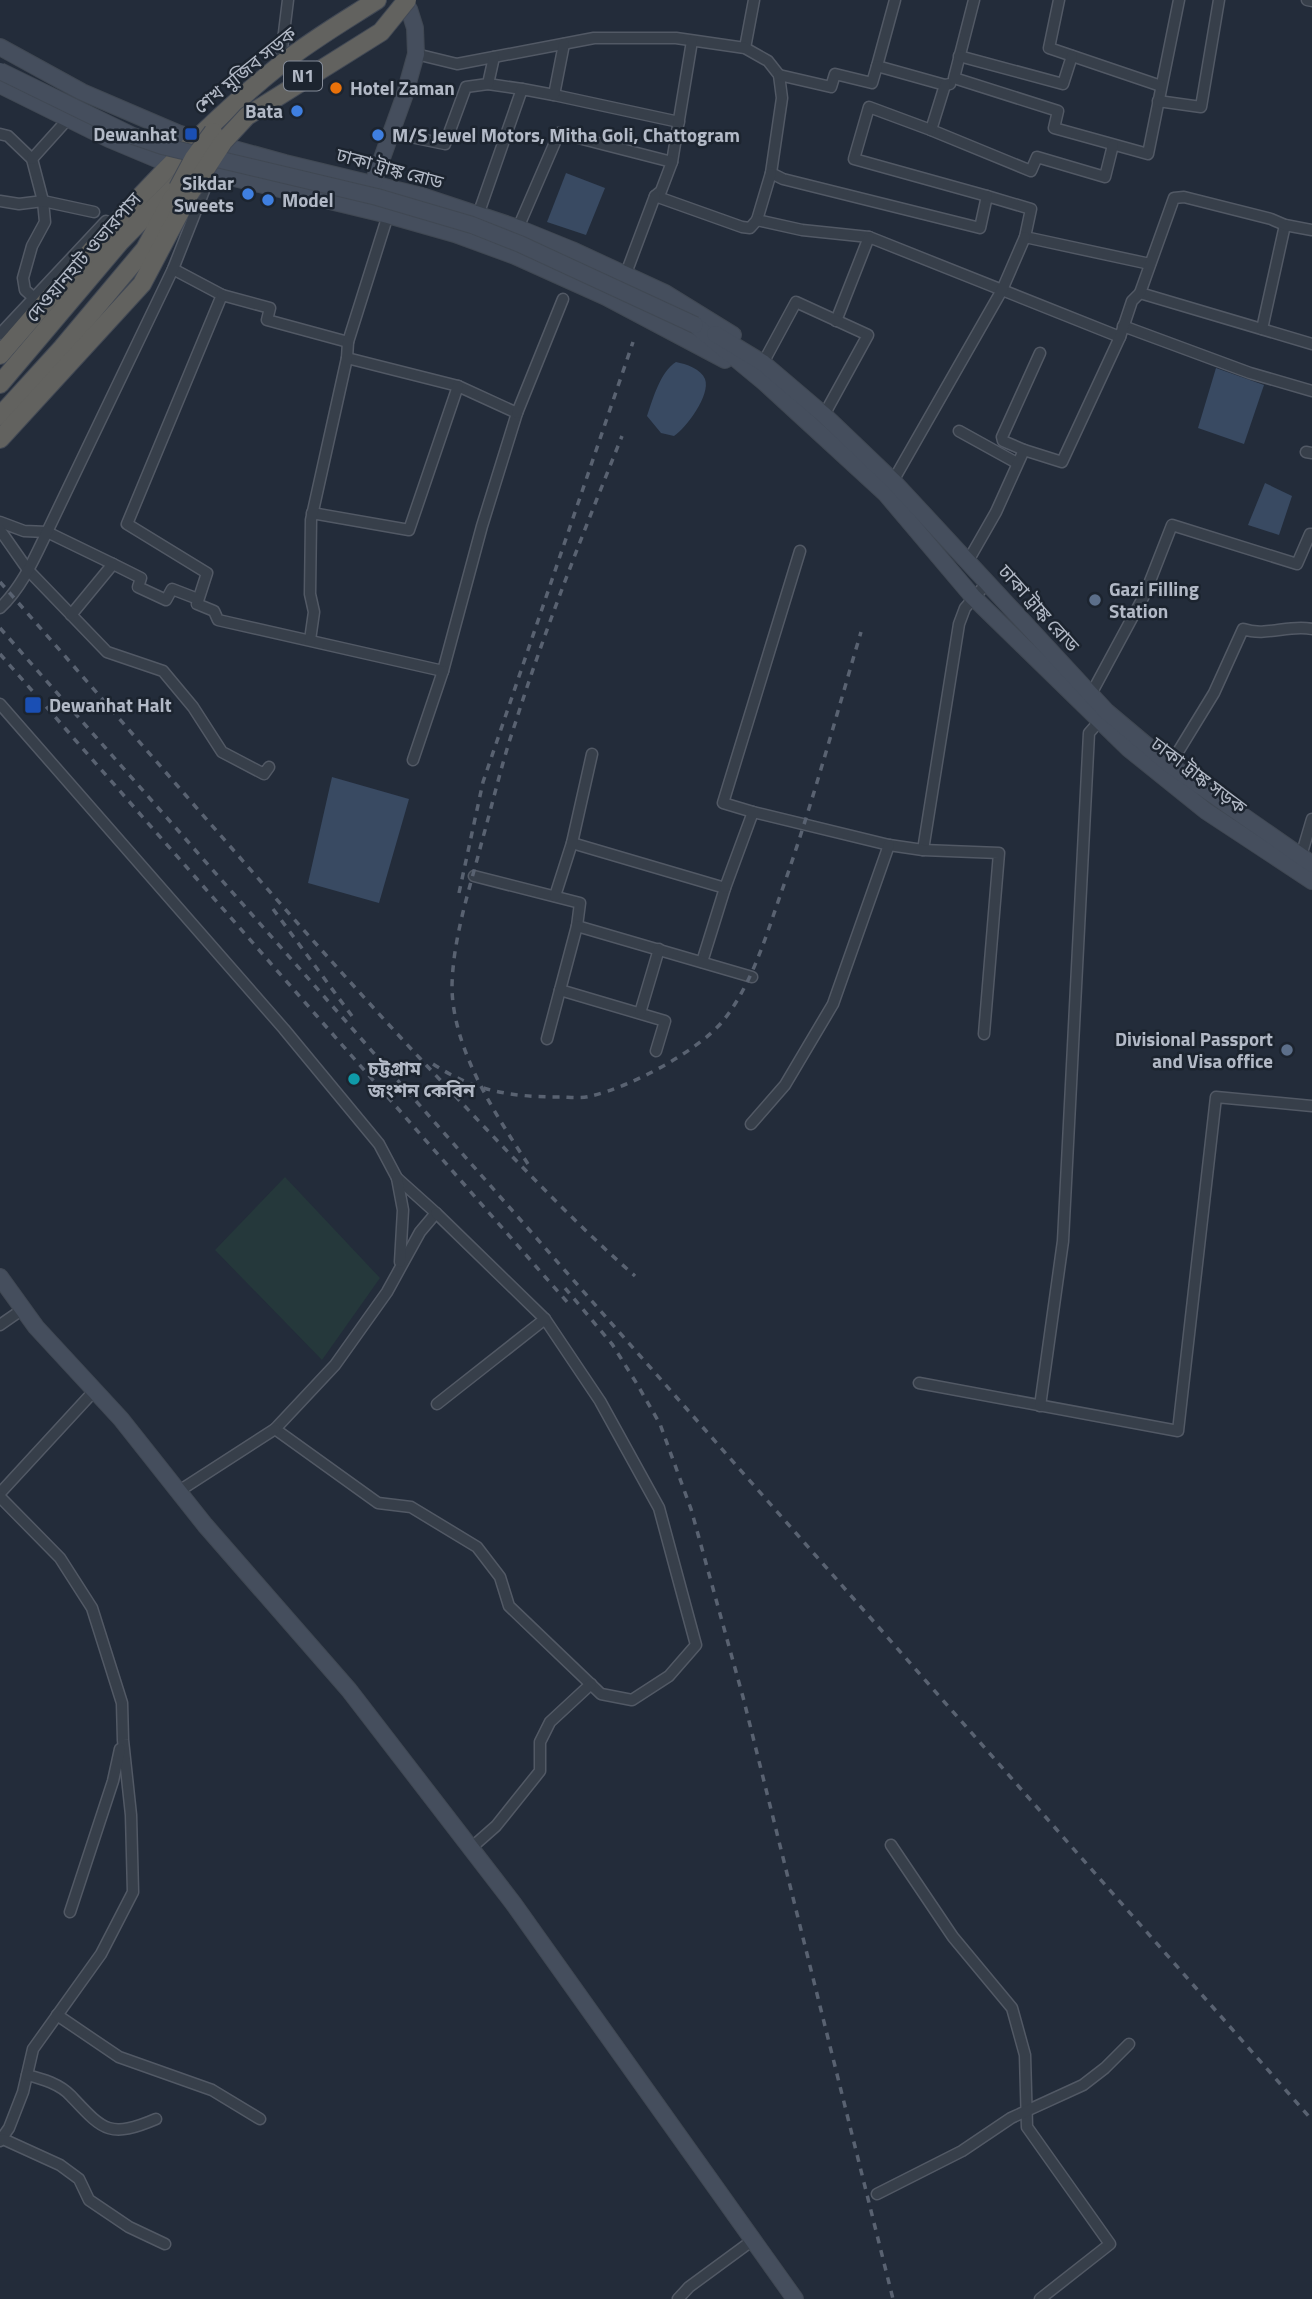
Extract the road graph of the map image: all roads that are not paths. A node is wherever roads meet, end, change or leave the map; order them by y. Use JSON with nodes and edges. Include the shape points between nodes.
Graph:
{"nodes":[{"id":1,"x":288,"y":0,"type":"edge"},
{"id":2,"x":377,"y":0,"type":"edge"},
{"id":3,"x":387,"y":0,"type":"edge"},
{"id":4,"x":754,"y":0,"type":"edge"},
{"id":5,"x":895,"y":0,"type":"edge"},
{"id":6,"x":974,"y":0,"type":"edge"},
{"id":7,"x":1059,"y":0,"type":"edge"},
{"id":8,"x":1179,"y":0,"type":"edge"},
{"id":9,"x":1219,"y":0,"type":"edge"},
{"id":10,"x":410,"y":3,"type":"edge"},
{"id":11,"x":692,"y":41,"type":"junction"},
{"id":12,"x":564,"y":44,"type":"junction"},
{"id":13,"x":0,"y":47,"type":"edge"},
{"id":14,"x":744,"y":48,"type":"junction"},
{"id":15,"x":416,"y":54,"type":"junction"},
{"id":16,"x":960,"y":56,"type":"junction"},
{"id":17,"x":1072,"y":56,"type":"junction"},
{"id":18,"x":494,"y":57,"type":"junction"},
{"id":19,"x":280,"y":65,"type":"junction"},
{"id":20,"x":877,"y":66,"type":"junction"},
{"id":21,"x":0,"y":71,"type":"edge"},
{"id":22,"x":779,"y":75,"type":"junction"},
{"id":23,"x":949,"y":82,"type":"junction"},
{"id":24,"x":488,"y":84,"type":"junction"},
{"id":25,"x":0,"y":85,"type":"edge"},
{"id":26,"x":1161,"y":86,"type":"junction"},
{"id":27,"x":522,"y":89,"type":"junction"},
{"id":28,"x":554,"y":95,"type":"junction"},
{"id":29,"x":1158,"y":101,"type":"junction"},
{"id":30,"x":68,"y":119,"type":"junction"},
{"id":31,"x":678,"y":122,"type":"junction"},
{"id":32,"x":931,"y":130,"type":"junction"},
{"id":33,"x":391,"y":133,"type":"junction"},
{"id":34,"x":0,"y":134,"type":"edge"},
{"id":35,"x":196,"y":138,"type":"junction"},
{"id":36,"x":218,"y":144,"type":"junction"},
{"id":37,"x":1113,"y":145,"type":"junction"},
{"id":38,"x":32,"y":159,"type":"junction"},
{"id":39,"x":173,"y":162,"type":"junction"},
{"id":40,"x":672,"y":162,"type":"junction"},
{"id":41,"x":201,"y":167,"type":"junction"},
{"id":42,"x":771,"y":173,"type":"junction"},
{"id":43,"x":373,"y":183,"type":"junction"},
{"id":44,"x":655,"y":196,"type":"junction"},
{"id":45,"x":987,"y":196,"type":"junction"},
{"id":46,"x":0,"y":201,"type":"edge"},
{"id":47,"x":43,"y":201,"type":"junction"},
{"id":48,"x":94,"y":212,"type":"dead end"},
{"id":49,"x":388,"y":215,"type":"junction"},
{"id":50,"x":478,"y":215,"type":"junction"},
{"id":51,"x":757,"y":220,"type":"junction"},
{"id":52,"x":1285,"y":225,"type":"junction"},
{"id":53,"x":518,"y":228,"type":"junction"},
{"id":54,"x":1312,"y":230,"type":"edge"},
{"id":55,"x":869,"y":237,"type":"junction"},
{"id":56,"x":1025,"y":237,"type":"junction"},
{"id":57,"x":113,"y":238,"type":"junction"},
{"id":58,"x":1150,"y":264,"type":"junction"},
{"id":59,"x":173,"y":269,"type":"junction"},
{"id":60,"x":625,"y":276,"type":"junction"},
{"id":61,"x":1002,"y":290,"type":"junction"},
{"id":62,"x":1140,"y":293,"type":"junction"},
{"id":63,"x":222,"y":295,"type":"junction"},
{"id":64,"x":33,"y":298,"type":"junction"},
{"id":65,"x":563,"y":299,"type":"dead end"},
{"id":66,"x":836,"y":320,"type":"junction"},
{"id":67,"x":695,"y":325,"type":"junction"},
{"id":68,"x":1262,"y":329,"type":"junction"},
{"id":69,"x":1121,"y":331,"type":"junction"},
{"id":70,"x":0,"y":334,"type":"edge"},
{"id":71,"x":348,"y":342,"type":"junction"},
{"id":72,"x":1312,"y":344,"type":"edge"},
{"id":73,"x":1040,"y":353,"type":"dead end"},
{"id":74,"x":0,"y":355,"type":"edge"},
{"id":75,"x":347,"y":358,"type":"junction"},
{"id":76,"x":760,"y":360,"type":"junction"},
{"id":77,"x":764,"y":382,"type":"junction"},
{"id":78,"x":0,"y":384,"type":"edge"},
{"id":79,"x":458,"y":386,"type":"junction"},
{"id":80,"x":1312,"y":391,"type":"edge"},
{"id":81,"x":517,"y":412,"type":"junction"},
{"id":82,"x":824,"y":415,"type":"junction"},
{"id":83,"x":0,"y":416,"type":"edge"},
{"id":84,"x":959,"y":431,"type":"dead end"},
{"id":85,"x":0,"y":439,"type":"edge"},
{"id":86,"x":1024,"y":450,"type":"junction"},
{"id":87,"x":1017,"y":463,"type":"junction"},
{"id":88,"x":893,"y":481,"type":"junction"},
{"id":89,"x":312,"y":513,"type":"junction"},
{"id":90,"x":0,"y":522,"type":"edge"},
{"id":91,"x":0,"y":530,"type":"edge"},
{"id":92,"x":47,"y":532,"type":"junction"},
{"id":93,"x":1312,"y":534,"type":"edge"},
{"id":94,"x":800,"y":551,"type":"dead end"},
{"id":95,"x":968,"y":561,"type":"junction"},
{"id":96,"x":113,"y":564,"type":"junction"},
{"id":97,"x":28,"y":570,"type":"junction"},
{"id":98,"x":988,"y":583,"type":"junction"},
{"id":99,"x":973,"y":597,"type":"junction"},
{"id":100,"x":198,"y":599,"type":"junction"},
{"id":101,"x":0,"y":608,"type":"edge"},
{"id":102,"x":71,"y":615,"type":"junction"},
{"id":103,"x":1312,"y":629,"type":"edge"},
{"id":104,"x":310,"y":640,"type":"junction"},
{"id":105,"x":443,"y":671,"type":"junction"},
{"id":106,"x":1071,"y":691,"type":"joint"},
{"id":107,"x":1090,"y":696,"type":"junction"},
{"id":108,"x":0,"y":704,"type":"edge"},
{"id":109,"x":1103,"y":717,"type":"junction"},
{"id":110,"x":592,"y":754,"type":"dead end"},
{"id":111,"x":413,"y":760,"type":"dead end"},
{"id":112,"x":1170,"y":765,"type":"junction"},
{"id":113,"x":269,"y":767,"type":"dead end"},
{"id":114,"x":753,"y":812,"type":"junction"},
{"id":115,"x":1312,"y":819,"type":"edge"},
{"id":116,"x":572,"y":843,"type":"junction"},
{"id":117,"x":889,"y":845,"type":"junction"},
{"id":118,"x":923,"y":850,"type":"junction"},
{"id":119,"x":1306,"y":860,"type":"edge"},
{"id":120,"x":474,"y":876,"type":"dead end"},
{"id":121,"x":1312,"y":881,"type":"edge"},
{"id":122,"x":725,"y":888,"type":"junction"},
{"id":123,"x":555,"y":896,"type":"junction"},
{"id":124,"x":576,"y":926,"type":"junction"},
{"id":125,"x":659,"y":950,"type":"junction"},
{"id":126,"x":702,"y":962,"type":"junction"},
{"id":127,"x":752,"y":977,"type":"dead end"},
{"id":128,"x":560,"y":990,"type":"junction"},
{"id":129,"x":640,"y":1013,"type":"junction"},
{"id":130,"x":984,"y":1034,"type":"dead end"},
{"id":131,"x":547,"y":1039,"type":"dead end"},
{"id":132,"x":656,"y":1051,"type":"dead end"},
{"id":133,"x":1312,"y":1106,"type":"edge"},
{"id":134,"x":751,"y":1124,"type":"dead end"},
{"id":135,"x":397,"y":1178,"type":"junction"},
{"id":136,"x":436,"y":1213,"type":"junction"},
{"id":137,"x":400,"y":1268,"type":"junction"},
{"id":138,"x":0,"y":1277,"type":"edge"},
{"id":139,"x":23,"y":1309,"type":"junction"},
{"id":140,"x":545,"y":1319,"type":"junction"},
{"id":141,"x":0,"y":1325,"type":"edge"},
{"id":142,"x":919,"y":1383,"type":"dead end"},
{"id":143,"x":95,"y":1390,"type":"junction"},
{"id":144,"x":437,"y":1404,"type":"dead end"},
{"id":145,"x":1041,"y":1406,"type":"junction"},
{"id":146,"x":275,"y":1429,"type":"junction"},
{"id":147,"x":179,"y":1491,"type":"junction"},
{"id":148,"x":0,"y":1495,"type":"edge"},
{"id":149,"x":591,"y":1684,"type":"junction"},
{"id":150,"x":123,"y":1740,"type":"junction"},
{"id":151,"x":891,"y":1845,"type":"dead end"},
{"id":152,"x":471,"y":1848,"type":"junction"},
{"id":153,"x":71,"y":1912,"type":"dead end"},
{"id":154,"x":57,"y":2015,"type":"junction"},
{"id":155,"x":1129,"y":2044,"type":"dead end"},
{"id":156,"x":27,"y":2075,"type":"junction"},
{"id":157,"x":1026,"y":2110,"type":"junction"},
{"id":158,"x":156,"y":2119,"type":"dead end"},
{"id":159,"x":260,"y":2119,"type":"dead end"},
{"id":160,"x":1,"y":2140,"type":"edge"},
{"id":161,"x":877,"y":2194,"type":"dead end"},
{"id":162,"x":753,"y":2241,"type":"junction"},
{"id":163,"x":165,"y":2244,"type":"dead end"},
{"id":164,"x":678,"y":2299,"type":"edge"},
{"id":165,"x":795,"y":2299,"type":"edge"},
{"id":166,"x":1040,"y":2299,"type":"edge"}],
"edges":[{"from":1,"to":19,"type":"street"},
{"from":2,"to":19,"type":"highway","name":"শেখ মুজিব সড়ক","number":"N1"},
{"from":3,"to":83,"type":"highway","bridge":true,"via":[[281,72],[213,131],[145,249]]},
{"from":4,"to":14,"type":"street"},
{"from":5,"to":20,"type":"street"},
{"from":6,"to":16,"type":"street"},
{"from":7,"to":17,"type":"street","via":[[1049,48]]},
{"from":8,"to":26,"type":"street"},
{"from":9,"to":29,"type":"street","via":[[1201,107]]},
{"from":10,"to":15,"type":"main road"},
{"from":10,"to":36,"type":"highway","name":"শেখ মুজিব সড়ক","number":"N1","via":[[283,89]]},
{"from":10,"to":85,"type":"highway","bridge":true,"via":[[381,32],[247,116],[205,167],[142,284]]},
{"from":11,"to":12,"type":"street","via":[[594,38]]},
{"from":11,"to":14,"type":"street"},
{"from":11,"to":31,"type":"street"},
{"from":12,"to":18,"type":"street"},
{"from":12,"to":28,"type":"street"},
{"from":13,"to":35,"type":"main road","name":"ঢাকা ট্রাঙ্ক রোড","via":[[82,92]]},
{"from":14,"to":22,"type":"street","via":[[768,61]]},
{"from":15,"to":18,"type":"street","via":[[457,64]]},
{"from":15,"to":33,"type":"main road"},
{"from":16,"to":17,"type":"street","via":[[1063,84]]},
{"from":16,"to":23,"type":"street"},
{"from":17,"to":26,"type":"street"},
{"from":18,"to":24,"type":"street"},
{"from":19,"to":35,"type":"highway","name":"শেখ মুজিব সড়ক","number":"N1"},
{"from":20,"to":22,"type":"street","via":[[872,83],[835,74],[831,87]]},
{"from":20,"to":23,"type":"street"},
{"from":21,"to":67,"type":"main road","name":"ঢাকা ট্রাঙ্ক রোড","bridge":true,"via":[[162,146],[377,197],[472,225]]},
{"from":22,"to":42,"type":"street","via":[[782,98]]},
{"from":23,"to":32,"type":"street"},
{"from":23,"to":37,"type":"street","via":[[1058,111],[1054,128]]},
{"from":24,"to":27,"type":"street"},
{"from":24,"to":33,"type":"street","via":[[467,87],[445,144]]},
{"from":25,"to":30,"type":"main road"},
{"from":26,"to":29,"type":"street"},
{"from":27,"to":28,"type":"street"},
{"from":27,"to":50,"type":"street"},
{"from":28,"to":31,"type":"street"},
{"from":29,"to":37,"type":"street","via":[[1148,154]]},
{"from":30,"to":38,"type":"street"},
{"from":30,"to":39,"type":"main road"},
{"from":31,"to":40,"type":"street"},
{"from":32,"to":37,"type":"street","via":[[1031,171],[1037,157],[1105,177]]},
{"from":32,"to":45,"type":"street","via":[[869,107],[854,159]]},
{"from":33,"to":43,"type":"main road"},
{"from":34,"to":38,"type":"street"},
{"from":35,"to":36,"type":"main road","name":"ঢাকা ট্রাঙ্ক রোড"},
{"from":35,"to":39,"type":"highway","name":"শেখ মুজিব সড়ক","number":"N1"},
{"from":36,"to":41,"type":"highway","name":"শেখ মুজিব সড়ক","number":"N1"},
{"from":36,"to":43,"type":"main road","name":"ঢাকা ট্রাঙ্ক রোড"},
{"from":38,"to":47,"type":"street"},
{"from":39,"to":41,"type":"main road"},
{"from":39,"to":57,"type":"highway","name":"দেওয়ানহাট ওভারপাস","number":"N1"},
{"from":39,"to":64,"type":"street","via":[[155,170]]},
{"from":40,"to":44,"type":"street"},
{"from":40,"to":53,"type":"street","via":[[559,133]]},
{"from":41,"to":49,"type":"main road"},
{"from":41,"to":57,"type":"highway","name":"দেওয়ানহাট ওভারপাস","number":"N1"},
{"from":41,"to":59,"type":"street"},
{"from":42,"to":45,"type":"street","via":[[980,228]]},
{"from":42,"to":51,"type":"street"},
{"from":43,"to":50,"type":"main road","name":"ঢাকা ট্রাঙ্ক রোড"},
{"from":44,"to":51,"type":"street","via":[[742,227],[750,228]]},
{"from":44,"to":60,"type":"street"},
{"from":45,"to":56,"type":"street","via":[[1031,209]]},
{"from":46,"to":47,"type":"street"},
{"from":47,"to":48,"type":"street"},
{"from":47,"to":64,"type":"street","via":[[45,222],[23,278],[25,290]]},
{"from":49,"to":71,"type":"street"},
{"from":49,"to":77,"type":"main road","via":[[515,256],[606,297]]},
{"from":50,"to":53,"type":"main road","name":"ঢাকা ট্রাঙ্ক রোড"},
{"from":51,"to":55,"type":"street"},
{"from":52,"to":54,"type":"street"},
{"from":52,"to":58,"type":"street","via":[[1174,198]]},
{"from":52,"to":68,"type":"street"},
{"from":53,"to":60,"type":"main road","name":"ঢাকা ট্রাঙ্ক রোড"},
{"from":55,"to":61,"type":"street"},
{"from":55,"to":66,"type":"street"},
{"from":56,"to":58,"type":"street"},
{"from":56,"to":61,"type":"street"},
{"from":57,"to":74,"type":"highway","name":"দেওয়ানহাট ওভারপাস","number":"N1"},
{"from":57,"to":78,"type":"highway","name":"দেওয়ানহাট ওভারপাস","number":"N1"},
{"from":58,"to":62,"type":"street"},
{"from":59,"to":63,"type":"street"},
{"from":59,"to":92,"type":"street"},
{"from":60,"to":76,"type":"main road","name":"ঢাকা ট্রাঙ্ক রোড","via":[[721,326]]},
{"from":61,"to":69,"type":"street"},
{"from":61,"to":88,"type":"street"},
{"from":62,"to":68,"type":"street"},
{"from":62,"to":69,"type":"street","via":[[1132,301]]},
{"from":63,"to":71,"type":"street","via":[[270,308],[267,320]]},
{"from":63,"to":100,"type":"street","via":[[127,524],[207,573]]},
{"from":64,"to":70,"type":"street"},
{"from":65,"to":81,"type":"street"},
{"from":66,"to":76,"type":"street","via":[[796,302]]},
{"from":66,"to":82,"type":"street","via":[[868,335]]},
{"from":67,"to":76,"type":"main road","name":"ঢাকা ট্রাঙ্ক রোড"},
{"from":67,"to":77,"type":"main road","name":"ঢাকা ট্রাঙ্ক রোড"},
{"from":68,"to":72,"type":"street"},
{"from":69,"to":80,"type":"street"},
{"from":69,"to":86,"type":"street","via":[[1062,462]]},
{"from":71,"to":75,"type":"street"},
{"from":73,"to":86,"type":"street","via":[[1003,437]]},
{"from":75,"to":79,"type":"street"},
{"from":75,"to":89,"type":"street"},
{"from":76,"to":82,"type":"main road","name":"ঢাকা ট্রাঙ্ক রোড"},
{"from":77,"to":99,"type":"main road","name":"ঢাকা ট্রাঙ্ক রোড","via":[[886,493]]},
{"from":79,"to":81,"type":"street"},
{"from":79,"to":89,"type":"street","via":[[409,530]]},
{"from":81,"to":105,"type":"street"},
{"from":82,"to":88,"type":"main road","name":"ঢাকা ট্রাঙ্ক রোড"},
{"from":84,"to":87,"type":"street"},
{"from":86,"to":87,"type":"street"},
{"from":87,"to":95,"type":"street"},
{"from":88,"to":95,"type":"main road","name":"ঢাকা ট্রাঙ্ক রোড"},
{"from":89,"to":104,"type":"street","via":[[310,594],[314,612]]},
{"from":90,"to":92,"type":"street","via":[[24,531]]},
{"from":91,"to":97,"type":"street"},
{"from":92,"to":96,"type":"street"},
{"from":92,"to":97,"type":"street"},
{"from":93,"to":107,"type":"street","via":[[1297,564],[1172,525],[1145,594]]},
{"from":94,"to":114,"type":"street","via":[[723,803]]},
{"from":95,"to":98,"type":"main road","name":"ঢাকা ট্রাঙ্ক রোড"},
{"from":96,"to":100,"type":"street","via":[[141,578],[138,587],[166,600],[172,589]]},
{"from":96,"to":102,"type":"street"},
{"from":97,"to":101,"type":"street"},
{"from":97,"to":102,"type":"street"},
{"from":98,"to":99,"type":"street"},
{"from":98,"to":107,"type":"main road","name":"ঢাকা ট্রাঙ্ক রোড"},
{"from":99,"to":106,"type":"main road","name":"ঢাকা ট্রাঙ্ক রোড"},
{"from":99,"to":118,"type":"street","via":[[965,608],[953,653]]},
{"from":100,"to":104,"type":"street","via":[[197,604],[214,611],[218,620]]},
{"from":102,"to":113,"type":"street","via":[[107,652],[163,671],[222,752],[264,774]]},
{"from":103,"to":112,"type":"street","via":[[1254,633],[1243,629],[1214,692]]},
{"from":104,"to":105,"type":"street"},
{"from":105,"to":111,"type":"street"},
{"from":106,"to":109,"type":"main road","name":"ঢাকা ট্রাঙ্ক সড়ক"},
{"from":107,"to":109,"type":"main road","name":"ঢাকা ট্রাঙ্ক রোড"},
{"from":108,"to":135,"type":"street","via":[[284,1029],[379,1144]]},
{"from":109,"to":112,"type":"main road","name":"ঢাকা ট্রাঙ্ক রোড"},
{"from":109,"to":121,"type":"main road","name":"ঢাকা ট্রাঙ্ক সড়ক","via":[[1129,749],[1206,811]]},
{"from":109,"to":145,"type":"street","via":[[1089,733],[1063,1241]]},
{"from":110,"to":116,"type":"street"},
{"from":112,"to":119,"type":"main road","name":"ঢাকা ট্রাঙ্ক রোড"},
{"from":114,"to":117,"type":"street"},
{"from":114,"to":122,"type":"street"},
{"from":115,"to":119,"type":"street"},
{"from":116,"to":122,"type":"street"},
{"from":116,"to":123,"type":"street"},
{"from":117,"to":118,"type":"street"},
{"from":117,"to":134,"type":"street","via":[[833,1004],[785,1085]]},
{"from":118,"to":130,"type":"street","via":[[999,853]]},
{"from":120,"to":123,"type":"street"},
{"from":122,"to":126,"type":"street"},
{"from":123,"to":124,"type":"street","via":[[580,903]]},
{"from":124,"to":125,"type":"street"},
{"from":124,"to":128,"type":"street"},
{"from":125,"to":126,"type":"street"},
{"from":125,"to":129,"type":"street"},
{"from":126,"to":127,"type":"street"},
{"from":128,"to":129,"type":"street"},
{"from":128,"to":131,"type":"street"},
{"from":129,"to":132,"type":"street","via":[[666,1021]]},
{"from":133,"to":145,"type":"street","via":[[1216,1097],[1178,1431]]},
{"from":135,"to":136,"type":"street"},
{"from":135,"to":137,"type":"street","via":[[404,1210]]},
{"from":136,"to":137,"type":"street"},
{"from":136,"to":140,"type":"street"},
{"from":137,"to":146,"type":"street","via":[[335,1365]]},
{"from":138,"to":139,"type":"main road"},
{"from":139,"to":141,"type":"street"},
{"from":139,"to":143,"type":"main road"},
{"from":140,"to":144,"type":"street"},
{"from":140,"to":149,"type":"street","via":[[600,1401],[659,1508],[696,1645],[669,1676],[632,1700],[601,1694]]},
{"from":142,"to":145,"type":"street"},
{"from":143,"to":147,"type":"main road"},
{"from":143,"to":148,"type":"street"},
{"from":146,"to":147,"type":"street"},
{"from":146,"to":149,"type":"street","via":[[379,1503],[411,1507],[477,1547],[500,1577],[509,1606]]},
{"from":147,"to":152,"type":"main road","via":[[349,1690]]},
{"from":148,"to":150,"type":"street","via":[[60,1558],[92,1608],[122,1703]]},
{"from":149,"to":152,"type":"street","via":[[550,1722],[540,1742],[540,1771],[496,1826]]},
{"from":150,"to":153,"type":"street"},
{"from":150,"to":154,"type":"street","via":[[133,1892],[101,1954]]},
{"from":151,"to":157,"type":"street","via":[[953,1937],[1013,2008],[1025,2054]]},
{"from":152,"to":162,"type":"main road"},
{"from":154,"to":156,"type":"street","via":[[33,2049]]},
{"from":154,"to":159,"type":"street","via":[[120,2057],[212,2090]]},
{"from":155,"to":157,"type":"street","via":[[1083,2085]]},
{"from":156,"to":158,"type":"street","via":[[60,2088],[106,2129],[135,2128]]},
{"from":156,"to":160,"type":"street"},
{"from":157,"to":161,"type":"street","via":[[962,2151]]},
{"from":157,"to":166,"type":"street","via":[[1027,2127],[1110,2244]]},
{"from":160,"to":163,"type":"street","via":[[60,2165],[79,2179],[89,2200]]},
{"from":162,"to":164,"type":"street"},
{"from":162,"to":165,"type":"main road"}]}
